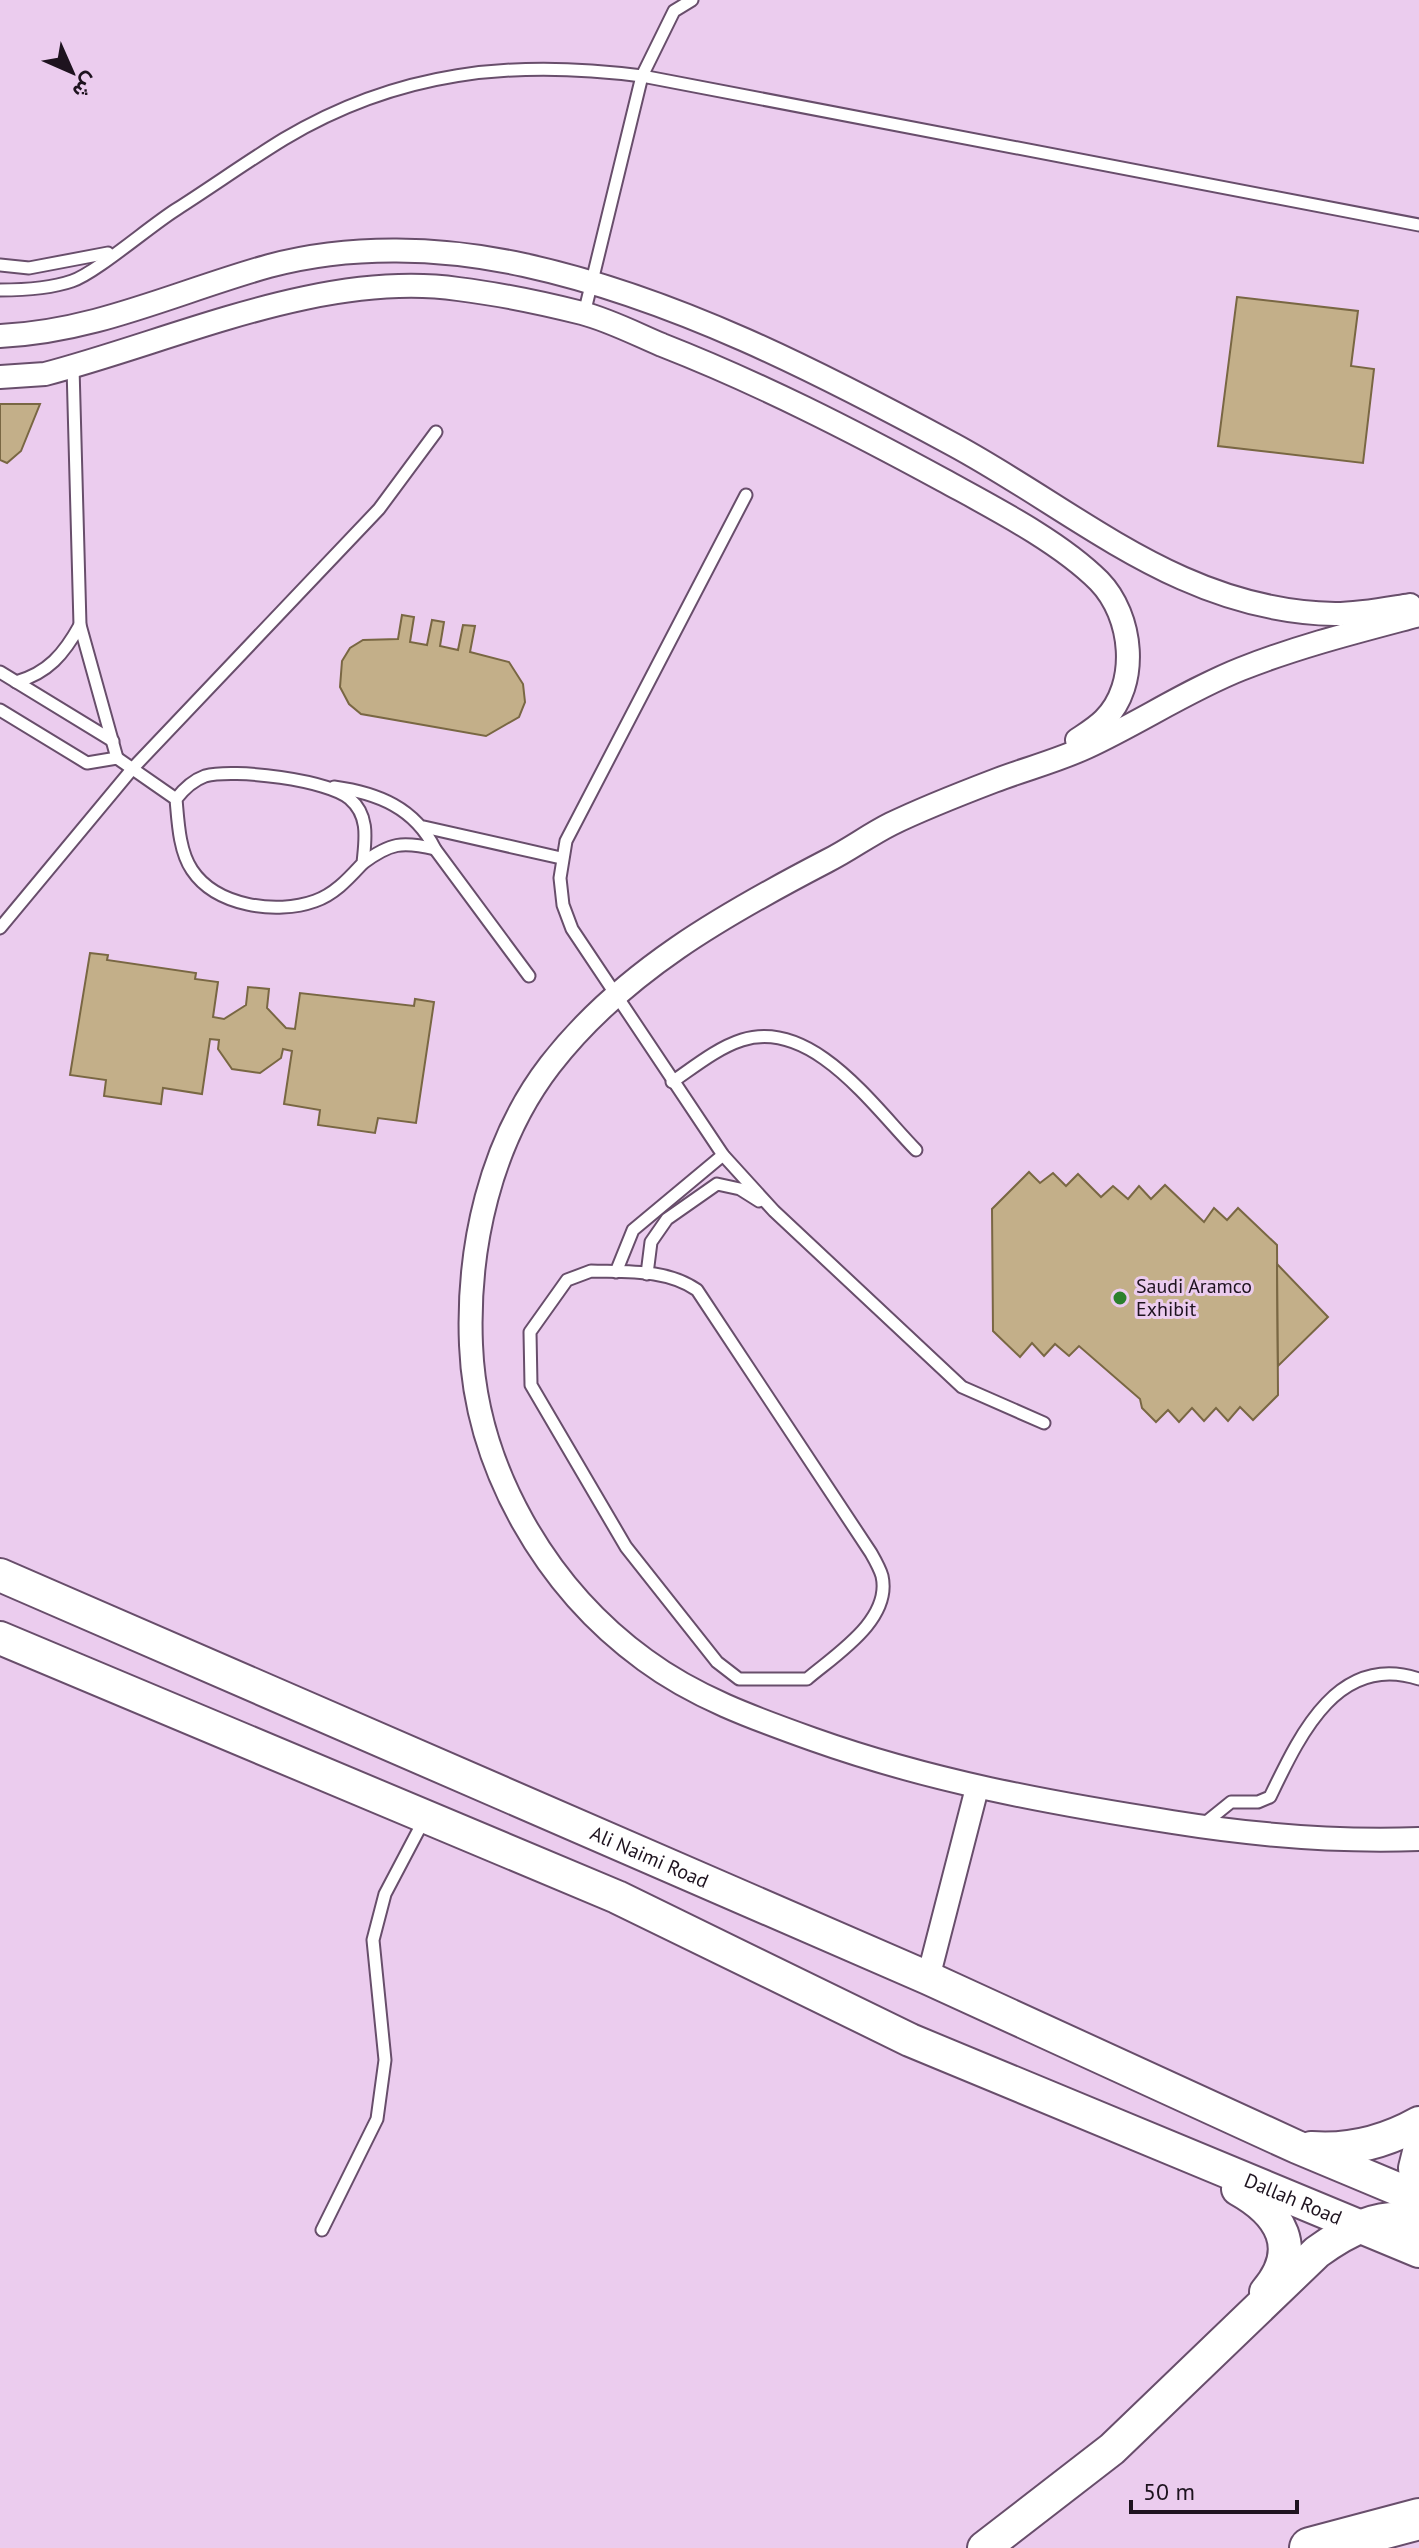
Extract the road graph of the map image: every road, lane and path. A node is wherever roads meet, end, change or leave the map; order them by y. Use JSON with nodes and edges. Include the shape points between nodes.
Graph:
{"nodes":[{"id":1,"x":692,"y":0,"type":"edge"},
{"id":2,"x":642,"y":76,"type":"junction"},
{"id":3,"x":1419,"y":225,"type":"edge"},
{"id":4,"x":116,"y":251,"type":"junction"},
{"id":5,"x":0,"y":265,"type":"edge"},
{"id":6,"x":593,"y":282,"type":"junction"},
{"id":7,"x":0,"y":290,"type":"edge"},
{"id":8,"x":584,"y":314,"type":"junction"},
{"id":9,"x":0,"y":336,"type":"edge"},
{"id":10,"x":73,"y":367,"type":"junction"},
{"id":11,"x":0,"y":377,"type":"edge"},
{"id":12,"x":436,"y":432,"type":"dead end"},
{"id":13,"x":746,"y":495,"type":"dead end"},
{"id":14,"x":1419,"y":604,"type":"edge"},
{"id":15,"x":1419,"y":615,"type":"edge"},
{"id":16,"x":80,"y":625,"type":"junction"},
{"id":17,"x":0,"y":672,"type":"edge"},
{"id":18,"x":16,"y":682,"type":"junction"},
{"id":19,"x":0,"y":710,"type":"edge"},
{"id":20,"x":113,"y":741,"type":"junction"},
{"id":21,"x":117,"y":758,"type":"junction"},
{"id":22,"x":1040,"y":766,"type":"junction"},
{"id":23,"x":133,"y":768,"type":"junction"},
{"id":24,"x":330,"y":787,"type":"junction"},
{"id":25,"x":176,"y":799,"type":"junction"},
{"id":26,"x":424,"y":827,"type":"junction"},
{"id":27,"x":435,"y":849,"type":"junction"},
{"id":28,"x":561,"y":858,"type":"junction"},
{"id":29,"x":363,"y":863,"type":"junction"},
{"id":30,"x":0,"y":928,"type":"edge"},
{"id":31,"x":529,"y":976,"type":"dead end"},
{"id":32,"x":615,"y":996,"type":"junction"},
{"id":33,"x":672,"y":1082,"type":"junction"},
{"id":34,"x":916,"y":1150,"type":"dead end"},
{"id":35,"x":723,"y":1155,"type":"junction"},
{"id":36,"x":774,"y":1211,"type":"junction"},
{"id":37,"x":616,"y":1272,"type":"junction"},
{"id":38,"x":647,"y":1274,"type":"junction"},
{"id":39,"x":1044,"y":1423,"type":"dead end"},
{"id":40,"x":0,"y":1575,"type":"edge"},
{"id":41,"x":0,"y":1638,"type":"edge"},
{"id":42,"x":1419,"y":1679,"type":"edge"},
{"id":43,"x":977,"y":1788,"type":"junction"},
{"id":44,"x":425,"y":1817,"type":"junction"},
{"id":45,"x":1200,"y":1827,"type":"junction"},
{"id":46,"x":1419,"y":1839,"type":"edge"},
{"id":47,"x":928,"y":1978,"type":"junction"},
{"id":48,"x":1419,"y":2123,"type":"edge"},
{"id":49,"x":1297,"y":2147,"type":"junction"},
{"id":50,"x":1166,"y":2149,"type":"junction"},
{"id":51,"x":1419,"y":2152,"type":"edge"},
{"id":52,"x":1419,"y":2205,"type":"edge"},
{"id":53,"x":1362,"y":2227,"type":"junction"},
{"id":54,"x":322,"y":2230,"type":"dead end"},
{"id":55,"x":1419,"y":2251,"type":"edge"},
{"id":56,"x":1211,"y":2355,"type":"junction"},
{"id":57,"x":1419,"y":2519,"type":"edge"},
{"id":58,"x":984,"y":2548,"type":"edge"},
{"id":59,"x":1310,"y":2548,"type":"edge"}],
"edges":[{"from":1,"to":2,"type":"lane","via":[[674,11]]},
{"from":2,"to":3,"type":"lane"},
{"from":2,"to":4,"type":"lane","via":[[557,68],[481,70],[423,81],[366,100],[287,138]]},
{"from":2,"to":6,"type":"lane"},
{"from":4,"to":5,"type":"lane","via":[[29,268]]},
{"from":4,"to":7,"type":"lane","via":[[75,281]]},
{"from":6,"to":8,"type":"lane"},
{"from":6,"to":9,"type":"street","via":[[455,253],[366,253],[273,265],[89,325]]},
{"from":6,"to":14,"type":"street","via":[[766,351],[882,406],[1179,579],[1246,601],[1302,611],[1359,613]]},
{"from":8,"to":10,"type":"street","via":[[457,289],[343,288]]},
{"from":8,"to":22,"type":"street","via":[[763,387],[847,428],[1021,526],[1100,582],[1117,607],[1129,643],[1120,695],[1105,719]]},
{"from":10,"to":11,"type":"street"},
{"from":10,"to":16,"type":"lane"},
{"from":12,"to":23,"type":"lane","via":[[342,551]]},
{"from":13,"to":28,"type":"lane","via":[[606,760]]},
{"from":15,"to":22,"type":"street","via":[[1239,670]]},
{"from":16,"to":18,"type":"lane","via":[[49,667]]},
{"from":16,"to":20,"type":"lane"},
{"from":17,"to":18,"type":"lane"},
{"from":18,"to":20,"type":"lane"},
{"from":19,"to":21,"type":"lane","via":[[87,763]]},
{"from":20,"to":21,"type":"lane"},
{"from":21,"to":23,"type":"lane"},
{"from":22,"to":32,"type":"street","via":[[891,825],[687,940]]},
{"from":23,"to":25,"type":"lane"},
{"from":23,"to":30,"type":"lane"},
{"from":24,"to":25,"type":"lane","via":[[205,777]]},
{"from":24,"to":26,"type":"lane","via":[[369,791]]},
{"from":24,"to":29,"type":"lane","via":[[351,800],[364,819]]},
{"from":25,"to":29,"type":"lane","via":[[190,868],[208,889],[236,901],[265,907],[314,902],[338,889]]},
{"from":26,"to":27,"type":"lane"},
{"from":26,"to":28,"type":"lane"},
{"from":27,"to":29,"type":"lane","via":[[385,846]]},
{"from":27,"to":31,"type":"lane"},
{"from":28,"to":32,"type":"lane","via":[[563,905],[572,929]]},
{"from":32,"to":33,"type":"lane"},
{"from":32,"to":43,"type":"street","via":[[547,1069],[516,1123],[481,1218],[473,1267],[472,1354],[488,1440],[517,1511],[540,1550],[603,1624],[688,1688],[839,1749]]},
{"from":33,"to":34,"type":"lane","via":[[743,1040],[795,1040],[830,1063]]},
{"from":33,"to":35,"type":"lane"},
{"from":35,"to":36,"type":"lane"},
{"from":35,"to":37,"type":"lane","via":[[633,1230]]},
{"from":36,"to":38,"type":"lane","via":[[740,1189],[717,1184],[667,1219],[651,1242]]},
{"from":36,"to":39,"type":"lane","via":[[962,1387]]},
{"from":37,"to":38,"type":"lane"},
{"from":37,"to":38,"type":"lane","via":[[591,1271],[567,1280],[530,1332],[531,1385],[626,1547],[717,1662],[739,1679],[807,1679],[856,1638],[877,1611],[883,1578],[697,1290],[681,1278]]},
{"from":40,"to":47,"type":"main road","name":"Ali Naimi Road"},
{"from":41,"to":44,"type":"main road"},
{"from":42,"to":45,"type":"lane","via":[[1364,1677],[1347,1684],[1314,1717],[1270,1797],[1231,1802]]},
{"from":43,"to":45,"type":"street"},
{"from":43,"to":47,"type":"street"},
{"from":44,"to":50,"type":"main road","via":[[617,1897],[910,2040]]},
{"from":44,"to":54,"type":"lane","via":[[385,1894],[373,1940],[385,2060],[377,2119]]},
{"from":45,"to":46,"type":"street"},
{"from":47,"to":49,"type":"main road","name":"Ali Naimi Road"},
{"from":48,"to":49,"type":"main road","via":[[1347,2148]]},
{"from":49,"to":52,"type":"main road"},
{"from":50,"to":53,"type":"main road","name":"Dallah Road"},
{"from":50,"to":56,"type":"main road","via":[[1255,2198],[1278,2219],[1283,2233],[1285,2252],[1272,2285]]},
{"from":51,"to":52,"type":"main road"},
{"from":52,"to":53,"type":"main road","via":[[1397,2219]]},
{"from":53,"to":55,"type":"main road","name":"Dallah Road"},
{"from":53,"to":56,"type":"main road","via":[[1317,2252]]},
{"from":56,"to":58,"type":"main road","via":[[1112,2449]]},
{"from":57,"to":59,"type":"highway"}]}
